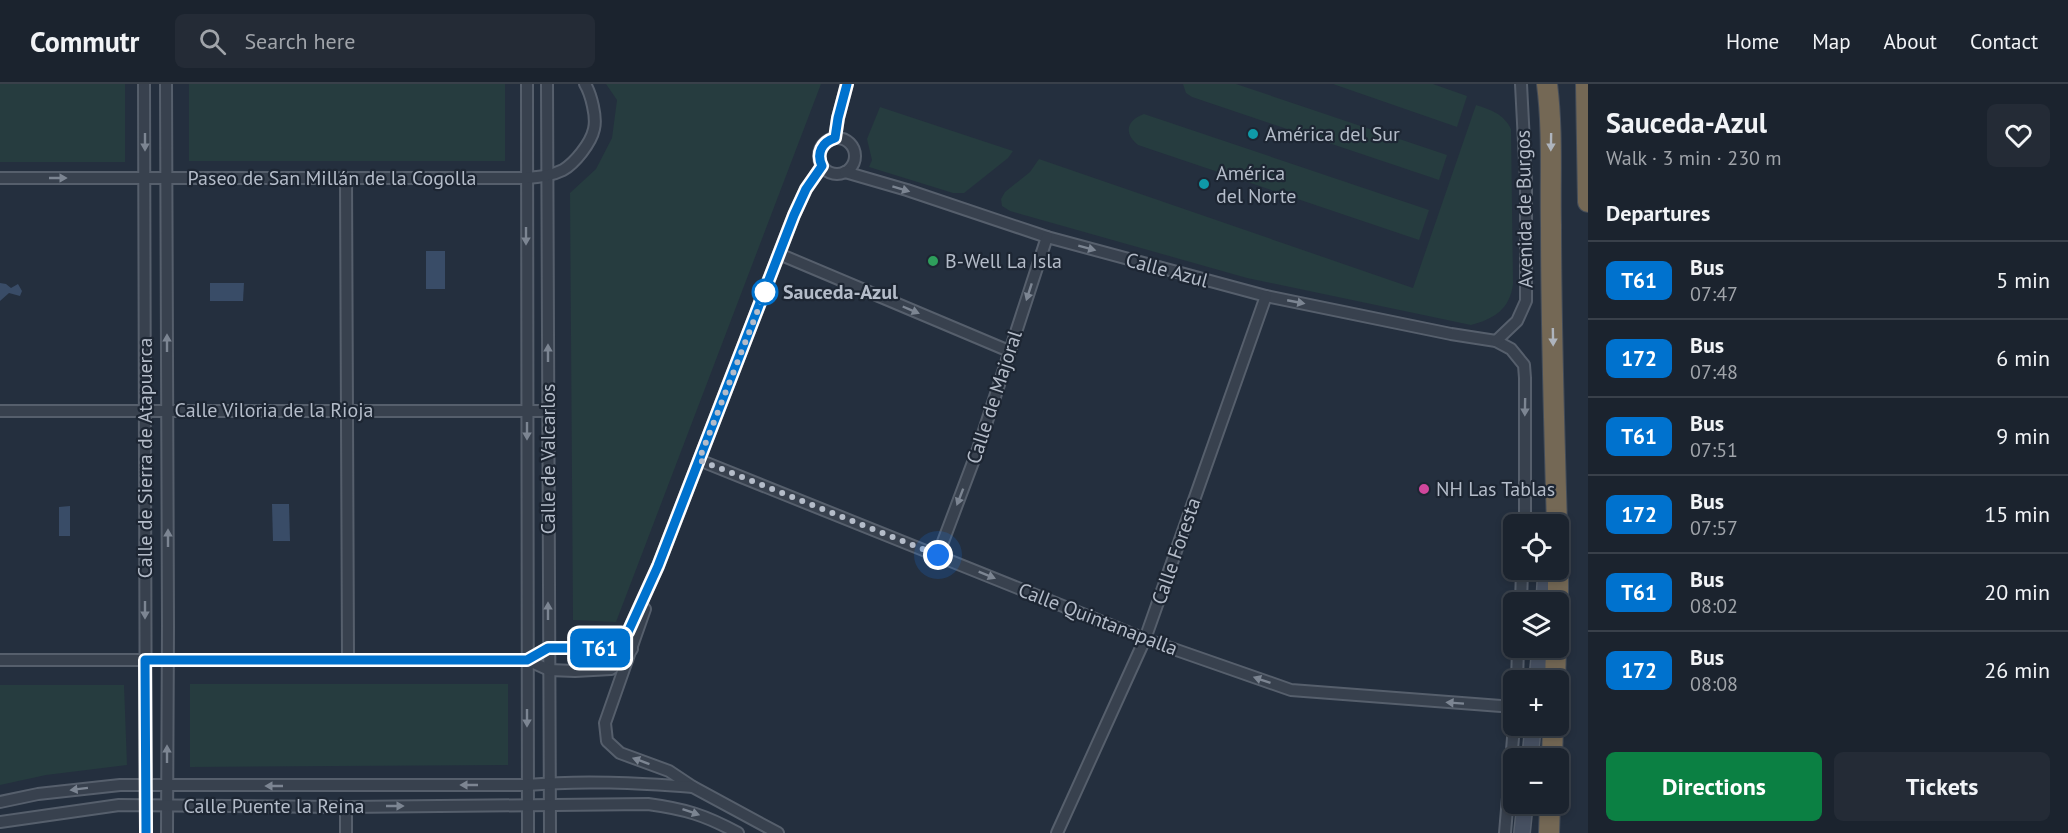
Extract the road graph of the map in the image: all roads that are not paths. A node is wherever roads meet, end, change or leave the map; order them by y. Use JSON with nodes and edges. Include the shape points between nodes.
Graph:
{"nodes":[{"id":1,"x":144,"y":84,"type":"edge"},
{"id":2,"x":166,"y":84,"type":"edge"},
{"id":3,"x":526,"y":84,"type":"edge"},
{"id":4,"x":548,"y":84,"type":"edge"},
{"id":5,"x":585,"y":84,"type":"edge"},
{"id":6,"x":847,"y":84,"type":"edge"},
{"id":7,"x":1521,"y":84,"type":"edge"},
{"id":8,"x":1547,"y":84,"type":"edge"},
{"id":9,"x":1584,"y":89,"type":"edge"},
{"id":10,"x":835,"y":138,"type":"junction"},
{"id":11,"x":822,"y":166,"type":"junction"},
{"id":12,"x":845,"y":172,"type":"junction"},
{"id":13,"x":548,"y":176,"type":"junction"},
{"id":14,"x":0,"y":178,"type":"edge"},
{"id":15,"x":145,"y":178,"type":"junction"},
{"id":16,"x":166,"y":178,"type":"junction"},
{"id":17,"x":346,"y":178,"type":"junction"},
{"id":18,"x":526,"y":178,"type":"junction"},
{"id":19,"x":1588,"y":202,"type":"edge"},
{"id":20,"x":1047,"y":237,"type":"junction"},
{"id":21,"x":780,"y":254,"type":"junction"},
{"id":22,"x":1266,"y":296,"type":"junction"},
{"id":23,"x":1496,"y":341,"type":"junction"},
{"id":24,"x":1010,"y":351,"type":"junction"},
{"id":25,"x":1553,"y":401,"type":"junction"},
{"id":26,"x":146,"y":410,"type":"junction"},
{"id":27,"x":167,"y":410,"type":"junction"},
{"id":28,"x":527,"y":410,"type":"junction"},
{"id":29,"x":0,"y":411,"type":"edge"},
{"id":30,"x":347,"y":411,"type":"junction"},
{"id":31,"x":548,"y":411,"type":"junction"},
{"id":32,"x":699,"y":460,"type":"junction"},
{"id":33,"x":1525,"y":514,"type":"edge"},
{"id":34,"x":1548,"y":514,"type":"edge"},
{"id":35,"x":1557,"y":514,"type":"edge"},
{"id":36,"x":938,"y":555,"type":"junction"},
{"id":37,"x":658,"y":566,"type":"junction"},
{"id":38,"x":1145,"y":639,"type":"junction"},
{"id":39,"x":548,"y":648,"type":"junction"},
{"id":40,"x":632,"y":649,"type":"junction"},
{"id":41,"x":168,"y":659,"type":"junction"},
{"id":42,"x":348,"y":659,"type":"junction"},
{"id":43,"x":0,"y":660,"type":"edge"},
{"id":44,"x":145,"y":660,"type":"junction"},
{"id":45,"x":527,"y":660,"type":"junction"},
{"id":46,"x":549,"y":670,"type":"junction"},
{"id":47,"x":1503,"y":706,"type":"edge"},
{"id":48,"x":1513,"y":736,"type":"edge"},
{"id":49,"x":549,"y":783,"type":"junction"},
{"id":50,"x":146,"y":785,"type":"junction"},
{"id":51,"x":167,"y":785,"type":"junction"},
{"id":52,"x":527,"y":785,"type":"junction"},
{"id":53,"x":693,"y":787,"type":"junction"},
{"id":54,"x":0,"y":802,"type":"edge"},
{"id":55,"x":550,"y":804,"type":"junction"},
{"id":56,"x":146,"y":806,"type":"junction"},
{"id":57,"x":167,"y":806,"type":"junction"},
{"id":58,"x":527,"y":806,"type":"junction"},
{"id":59,"x":346,"y":807,"type":"junction"},
{"id":60,"x":1524,"y":814,"type":"edge"},
{"id":61,"x":1550,"y":814,"type":"edge"},
{"id":62,"x":0,"y":822,"type":"edge"},
{"id":63,"x":759,"y":828,"type":"edge"},
{"id":64,"x":146,"y":833,"type":"edge"},
{"id":65,"x":167,"y":833,"type":"edge"},
{"id":66,"x":346,"y":833,"type":"edge"},
{"id":67,"x":528,"y":833,"type":"edge"},
{"id":68,"x":550,"y":833,"type":"edge"},
{"id":69,"x":738,"y":833,"type":"edge"},
{"id":70,"x":778,"y":833,"type":"edge"},
{"id":71,"x":1057,"y":833,"type":"edge"},
{"id":72,"x":1505,"y":833,"type":"edge"},
{"id":73,"x":1522,"y":833,"type":"edge"},
{"id":74,"x":1549,"y":833,"type":"edge"}],
"edges":[{"from":1,"to":15,"type":"street","name":"Calle de Sierra de Atapuerca","one_way":true},
{"from":2,"to":16,"type":"street","name":"Calle de Sierra de Atapuerca"},
{"from":3,"to":18,"type":"street","name":"Calle de Valcarlos"},
{"from":4,"to":13,"type":"street","name":"Calle de Valcarlos"},
{"from":5,"to":13,"type":"street","name":"Paseo de San Millán de la Cogolla","via":[[592,94],[594,129],[581,155],[564,170]]},
{"from":6,"to":10,"type":"street"},
{"from":7,"to":23,"type":"street","name":"Avenida de Burgos","via":[[1526,301],[1517,321]]},
{"from":8,"to":25,"type":"highway","one_way":true,"via":[[1552,122]]},
{"from":9,"to":19,"type":"highway"},
{"from":10,"to":11,"type":"street","via":[[821,149]]},
{"from":10,"to":12,"type":"street","via":[[845,140],[854,151],[854,160]]},
{"from":11,"to":12,"type":"street","via":[[829,172]]},
{"from":11,"to":21,"type":"street","via":[[806,189]]},
{"from":12,"to":20,"type":"street","name":"Calle Azul","one_way":true},
{"from":13,"to":18,"type":"street","name":"Paseo de San Millán de la Cogolla"},
{"from":31,"to":13,"type":"street","name":"Calle de Valcarlos","one_way":true},
{"from":14,"to":15,"type":"street","name":"Paseo de San Millán de la Cogolla","one_way":true},
{"from":15,"to":16,"type":"street","name":"Paseo de San Millán de la Cogolla"},
{"from":15,"to":26,"type":"street","name":"Calle de Sierra de Atapuerca"},
{"from":16,"to":17,"type":"street","name":"Paseo de San Millán de la Cogolla"},
{"from":27,"to":16,"type":"street","name":"Calle de Sierra de Atapuerca","one_way":true},
{"from":17,"to":18,"type":"street","name":"Paseo de San Millán de la Cogolla"},
{"from":17,"to":30,"type":"street"},
{"from":18,"to":28,"type":"street","name":"Calle de Valcarlos","one_way":true},
{"from":20,"to":22,"type":"street","name":"Calle Azul","one_way":true},
{"from":20,"to":24,"type":"street","name":"Calle de Majoral","one_way":true},
{"from":21,"to":24,"type":"street","one_way":true},
{"from":21,"to":32,"type":"street"},
{"from":22,"to":23,"type":"street","name":"Calle Azul","one_way":true},
{"from":22,"to":38,"type":"street","name":"Calle Foresta"},
{"from":23,"to":33,"type":"street","one_way":true,"via":[[1511,349],[1524,365]]},
{"from":24,"to":36,"type":"street","name":"Calle de Majoral","one_way":true},
{"from":25,"to":34,"type":"street"},
{"from":25,"to":35,"type":"highway"},
{"from":26,"to":27,"type":"street","name":"Calle Viloria de la Rioja"},
{"from":26,"to":29,"type":"street","name":"Calle Viloria de la Rioja"},
{"from":26,"to":44,"type":"street","name":"Calle de Sierra de Atapuerca","one_way":true},
{"from":27,"to":30,"type":"street","name":"Calle Viloria de la Rioja"},
{"from":41,"to":27,"type":"street","name":"Calle de Sierra de Atapuerca","one_way":true},
{"from":28,"to":30,"type":"street","name":"Calle Viloria de la Rioja"},
{"from":28,"to":31,"type":"street","name":"Calle Viloria de la Rioja"},
{"from":28,"to":45,"type":"street","name":"Calle de Valcarlos","one_way":true},
{"from":30,"to":42,"type":"street"},
{"from":39,"to":31,"type":"street","name":"Calle de Valcarlos","one_way":true},
{"from":32,"to":36,"type":"street","name":"Calle Quintanapalla"},
{"from":32,"to":37,"type":"street"},
{"from":36,"to":38,"type":"street","name":"Calle Quintanapalla","one_way":true},
{"from":37,"to":39,"type":"street","via":[[628,632],[616,642],[602,648]]},
{"from":37,"to":40,"type":"street"},
{"from":47,"to":38,"type":"street","name":"Calle Quintanapalla","one_way":true,"via":[[1291,690]]},
{"from":38,"to":71,"type":"street","name":"Calle Foresta"},
{"from":39,"to":45,"type":"street"},
{"from":39,"to":46,"type":"street","name":"Calle de Valcarlos"},
{"from":40,"to":46,"type":"street","via":[[611,669]]},
{"from":53,"to":40,"type":"street","one_way":true,"via":[[669,771],[620,753],[607,741],[605,723]]},
{"from":41,"to":42,"type":"street"},
{"from":41,"to":44,"type":"street"},
{"from":51,"to":41,"type":"street","name":"Calle de Sierra de Atapuerca","one_way":true},
{"from":42,"to":45,"type":"street"},
{"from":43,"to":44,"type":"street"},
{"from":44,"to":50,"type":"street","name":"Calle de Sierra de Atapuerca"},
{"from":45,"to":46,"type":"street"},
{"from":45,"to":52,"type":"street","name":"Calle de Valcarlos","one_way":true},
{"from":46,"to":49,"type":"street","name":"Calle de Valcarlos"},
{"from":48,"to":72,"type":"street"},
{"from":49,"to":52,"type":"street","name":"Calle Puente la Reina"},
{"from":49,"to":53,"type":"street","name":"Calle Puente la Reina"},
{"from":49,"to":55,"type":"street","name":"Calle de Valcarlos"},
{"from":50,"to":51,"type":"street","name":"Calle Puente la Reina"},
{"from":50,"to":54,"type":"street","name":"Calle Puente la Reina","one_way":true,"via":[[38,794]]},
{"from":50,"to":56,"type":"street","name":"Calle de Sierra de Atapuerca"},
{"from":52,"to":51,"type":"street","name":"Calle Puente la Reina","one_way":true},
{"from":51,"to":57,"type":"street","name":"Calle de Sierra de Atapuerca"},
{"from":52,"to":58,"type":"street","name":"Calle de Valcarlos"},
{"from":53,"to":63,"type":"street"},
{"from":55,"to":58,"type":"street","name":"Calle Puente la Reina"},
{"from":55,"to":68,"type":"street","name":"Calle de Valcarlos"},
{"from":55,"to":69,"type":"street","name":"Calle Puente la Reina","one_way":true,"via":[[648,804],[682,809]]},
{"from":56,"to":57,"type":"street","name":"Calle Puente la Reina"},
{"from":56,"to":62,"type":"street","name":"Calle Puente la Reina","via":[[119,805]]},
{"from":56,"to":64,"type":"street","name":"Calle de Sierra de Atapuerca"},
{"from":57,"to":59,"type":"street","name":"Calle Puente la Reina"},
{"from":57,"to":65,"type":"street","name":"Calle de Sierra de Atapuerca"},
{"from":59,"to":58,"type":"street","name":"Calle Puente la Reina","one_way":true},
{"from":58,"to":67,"type":"street","name":"Calle de Valcarlos"},
{"from":59,"to":66,"type":"street"},
{"from":60,"to":73,"type":"street"},
{"from":61,"to":74,"type":"highway"},
{"from":63,"to":70,"type":"street"}]}
